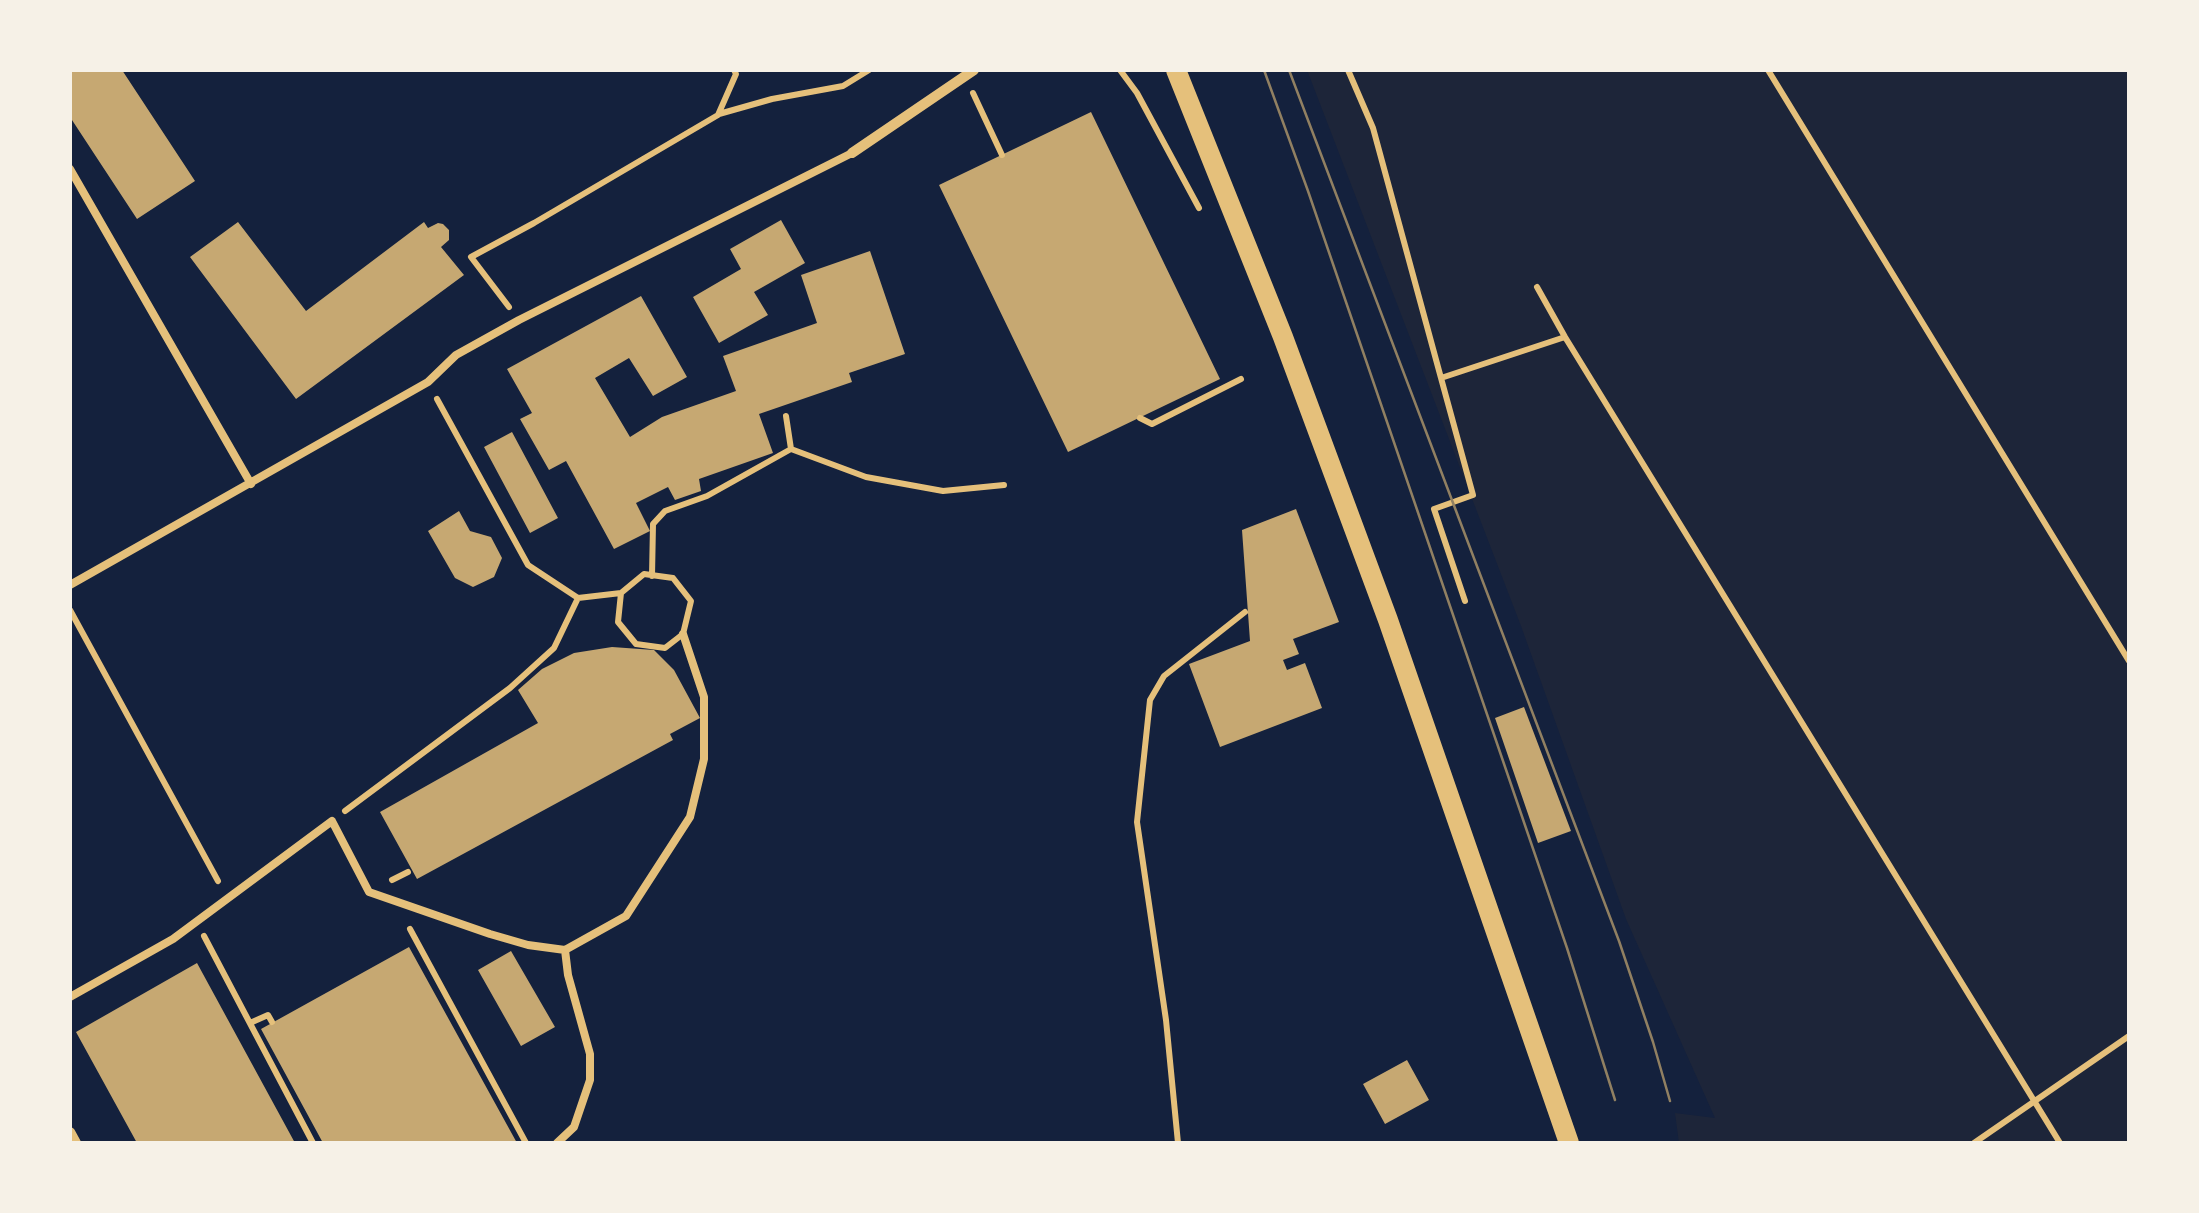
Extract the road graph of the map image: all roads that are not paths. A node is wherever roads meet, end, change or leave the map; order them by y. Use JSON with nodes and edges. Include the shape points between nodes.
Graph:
{"nodes":[{"id":1,"x":1176,"y":70,"type":"edge"},
{"id":2,"x":969,"y":73,"type":"edge"},
{"id":3,"x":852,"y":153,"type":"joint"},
{"id":4,"x":70,"y":169,"type":"edge"},
{"id":5,"x":252,"y":484,"type":"junction"},
{"id":6,"x":70,"y":585,"type":"edge"},
{"id":7,"x":682,"y":634,"type":"road end"},
{"id":8,"x":565,"y":950,"type":"junction"},
{"id":9,"x":70,"y":997,"type":"edge"},
{"id":10,"x":70,"y":1132,"type":"edge"},
{"id":11,"x":76,"y":1143,"type":"edge"},
{"id":12,"x":557,"y":1143,"type":"edge"},
{"id":13,"x":1569,"y":1143,"type":"edge"}],
"edges":[{"from":1,"to":13,"type":"main road","via":[[1388,620]]},
{"from":2,"to":3,"type":"street"},
{"from":3,"to":5,"type":"lane","via":[[518,320],[456,355],[428,382]]},
{"from":4,"to":5,"type":"lane"},
{"from":5,"to":6,"type":"lane"},
{"from":7,"to":8,"type":"lane","via":[[704,697],[704,759],[690,817],[626,916]]},
{"from":8,"to":9,"type":"lane","via":[[528,945],[369,892],[332,820],[172,939]]},
{"from":8,"to":12,"type":"lane","via":[[590,1080],[574,1126]]},
{"from":10,"to":11,"type":"street"}]}
